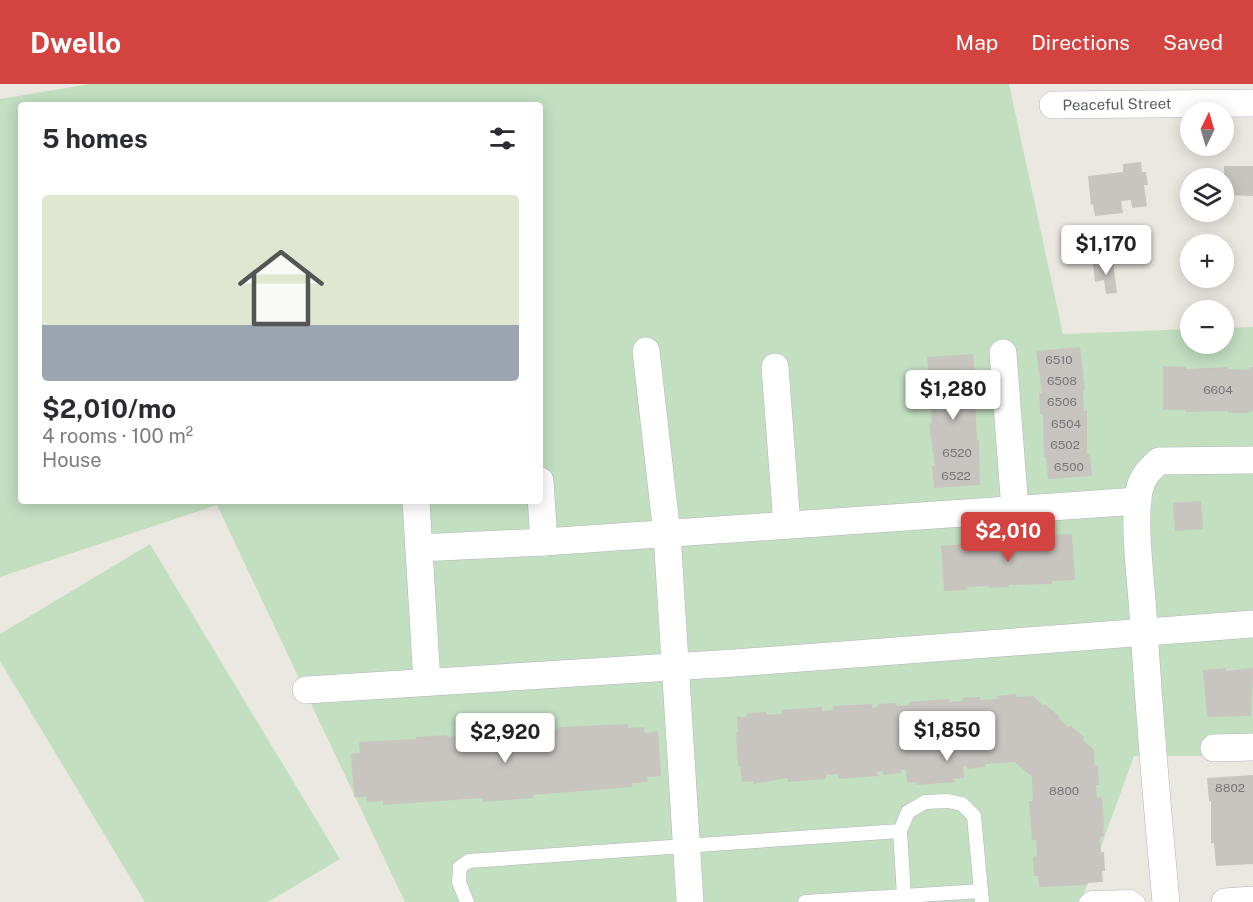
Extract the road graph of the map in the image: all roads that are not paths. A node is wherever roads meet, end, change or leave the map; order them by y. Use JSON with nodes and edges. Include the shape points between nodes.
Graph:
{"nodes":[{"id":1,"x":1253,"y":103,"type":"edge"},
{"id":2,"x":1053,"y":105,"type":"dead end"},
{"id":3,"x":646,"y":351,"type":"dead end"},
{"id":4,"x":1003,"y":353,"type":"dead end"},
{"id":5,"x":775,"y":367,"type":"dead end"},
{"id":6,"x":1253,"y":460,"type":"edge"},
{"id":7,"x":1138,"y":501,"type":"junction"},
{"id":8,"x":416,"y":504,"type":"edge"},
{"id":9,"x":541,"y":504,"type":"edge"},
{"id":10,"x":1015,"y":509,"type":"junction"},
{"id":11,"x":787,"y":525,"type":"junction"},
{"id":12,"x":667,"y":534,"type":"junction"},
{"id":13,"x":544,"y":543,"type":"junction"},
{"id":14,"x":419,"y":548,"type":"junction"},
{"id":15,"x":1253,"y":624,"type":"edge"},
{"id":16,"x":1144,"y":632,"type":"junction"},
{"id":17,"x":675,"y":666,"type":"junction"},
{"id":18,"x":427,"y":682,"type":"junction"},
{"id":19,"x":306,"y":690,"type":"dead end"},
{"id":20,"x":1253,"y":747,"type":"edge"},
{"id":21,"x":1214,"y":748,"type":"dead end"},
{"id":22,"x":900,"y":831,"type":"junction"},
{"id":23,"x":686,"y":845,"type":"junction"},
{"id":24,"x":982,"y":896,"type":"edge"},
{"id":25,"x":904,"y":899,"type":"edge"},
{"id":26,"x":1253,"y":900,"type":"edge"},
{"id":27,"x":467,"y":902,"type":"edge"},
{"id":28,"x":690,"y":902,"type":"edge"},
{"id":29,"x":805,"y":902,"type":"edge"},
{"id":30,"x":1086,"y":902,"type":"edge"},
{"id":31,"x":1138,"y":902,"type":"edge"},
{"id":32,"x":1166,"y":902,"type":"edge"},
{"id":33,"x":1225,"y":902,"type":"edge"}],
"edges":[{"from":1,"to":2,"type":"street","name":"Peaceful Street"},
{"from":3,"to":12,"type":"street"},
{"from":4,"to":10,"type":"street"},
{"from":5,"to":11,"type":"street"},
{"from":6,"to":7,"type":"street","via":[[1159,461],[1146,473]]},
{"from":7,"to":10,"type":"street"},
{"from":7,"to":16,"type":"street"},
{"from":8,"to":14,"type":"street"},
{"from":9,"to":13,"type":"street"},
{"from":10,"to":11,"type":"street"},
{"from":11,"to":12,"type":"street"},
{"from":12,"to":13,"type":"street"},
{"from":12,"to":17,"type":"street"},
{"from":13,"to":14,"type":"street"},
{"from":14,"to":18,"type":"street"},
{"from":15,"to":16,"type":"street"},
{"from":16,"to":17,"type":"street"},
{"from":16,"to":32,"type":"street"},
{"from":17,"to":18,"type":"street"},
{"from":17,"to":23,"type":"street"},
{"from":18,"to":19,"type":"street"},
{"from":20,"to":21,"type":"street"},
{"from":22,"to":23,"type":"lane"},
{"from":22,"to":24,"type":"lane","via":[[908,812],[925,802],[962,804],[974,816]]},
{"from":22,"to":25,"type":"lane"},
{"from":23,"to":27,"type":"lane","via":[[469,861],[460,867],[459,882]]},
{"from":23,"to":28,"type":"street"},
{"from":24,"to":25,"type":"lane"},
{"from":25,"to":29,"type":"lane"},
{"from":26,"to":33,"type":"street"},
{"from":30,"to":31,"type":"lane","via":[[1091,898],[1131,897]]}]}
